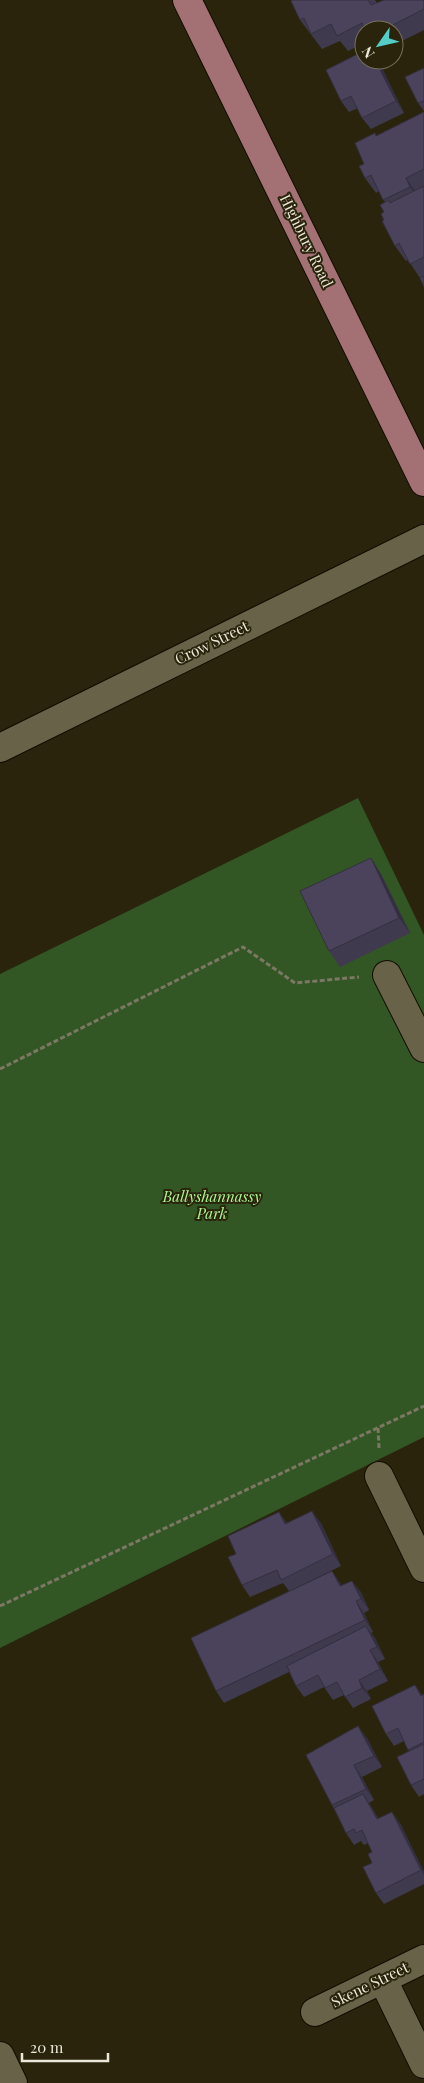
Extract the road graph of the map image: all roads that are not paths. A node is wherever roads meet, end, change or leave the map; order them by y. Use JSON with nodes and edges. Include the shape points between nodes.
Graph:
{"nodes":[{"id":1,"x":187,"y":0,"type":"edge"},
{"id":2,"x":424,"y":482,"type":"edge"},
{"id":3,"x":424,"y":539,"type":"edge"},
{"id":4,"x":0,"y":748,"type":"edge"},
{"id":5,"x":387,"y":975,"type":"road end"},
{"id":6,"x":424,"y":1048,"type":"edge"},
{"id":7,"x":379,"y":1476,"type":"dead end"},
{"id":8,"x":424,"y":1568,"type":"edge"},
{"id":9,"x":424,"y":1959,"type":"edge"},
{"id":10,"x":382,"y":1980,"type":"junction"},
{"id":11,"x":316,"y":2012,"type":"dead end"},
{"id":12,"x":0,"y":2056,"type":"edge"},
{"id":13,"x":424,"y":2064,"type":"edge"},
{"id":14,"x":13,"y":2083,"type":"edge"}],
"edges":[{"from":1,"to":2,"type":"main road","name":"Highbury Road"},
{"from":3,"to":4,"type":"street","name":"Crow Street"},
{"from":5,"to":6,"type":"street"},
{"from":7,"to":8,"type":"street"},
{"from":9,"to":10,"type":"street","name":"Skene Street"},
{"from":10,"to":11,"type":"street","name":"Skene Street"},
{"from":10,"to":13,"type":"street"},
{"from":12,"to":14,"type":"street"}]}
